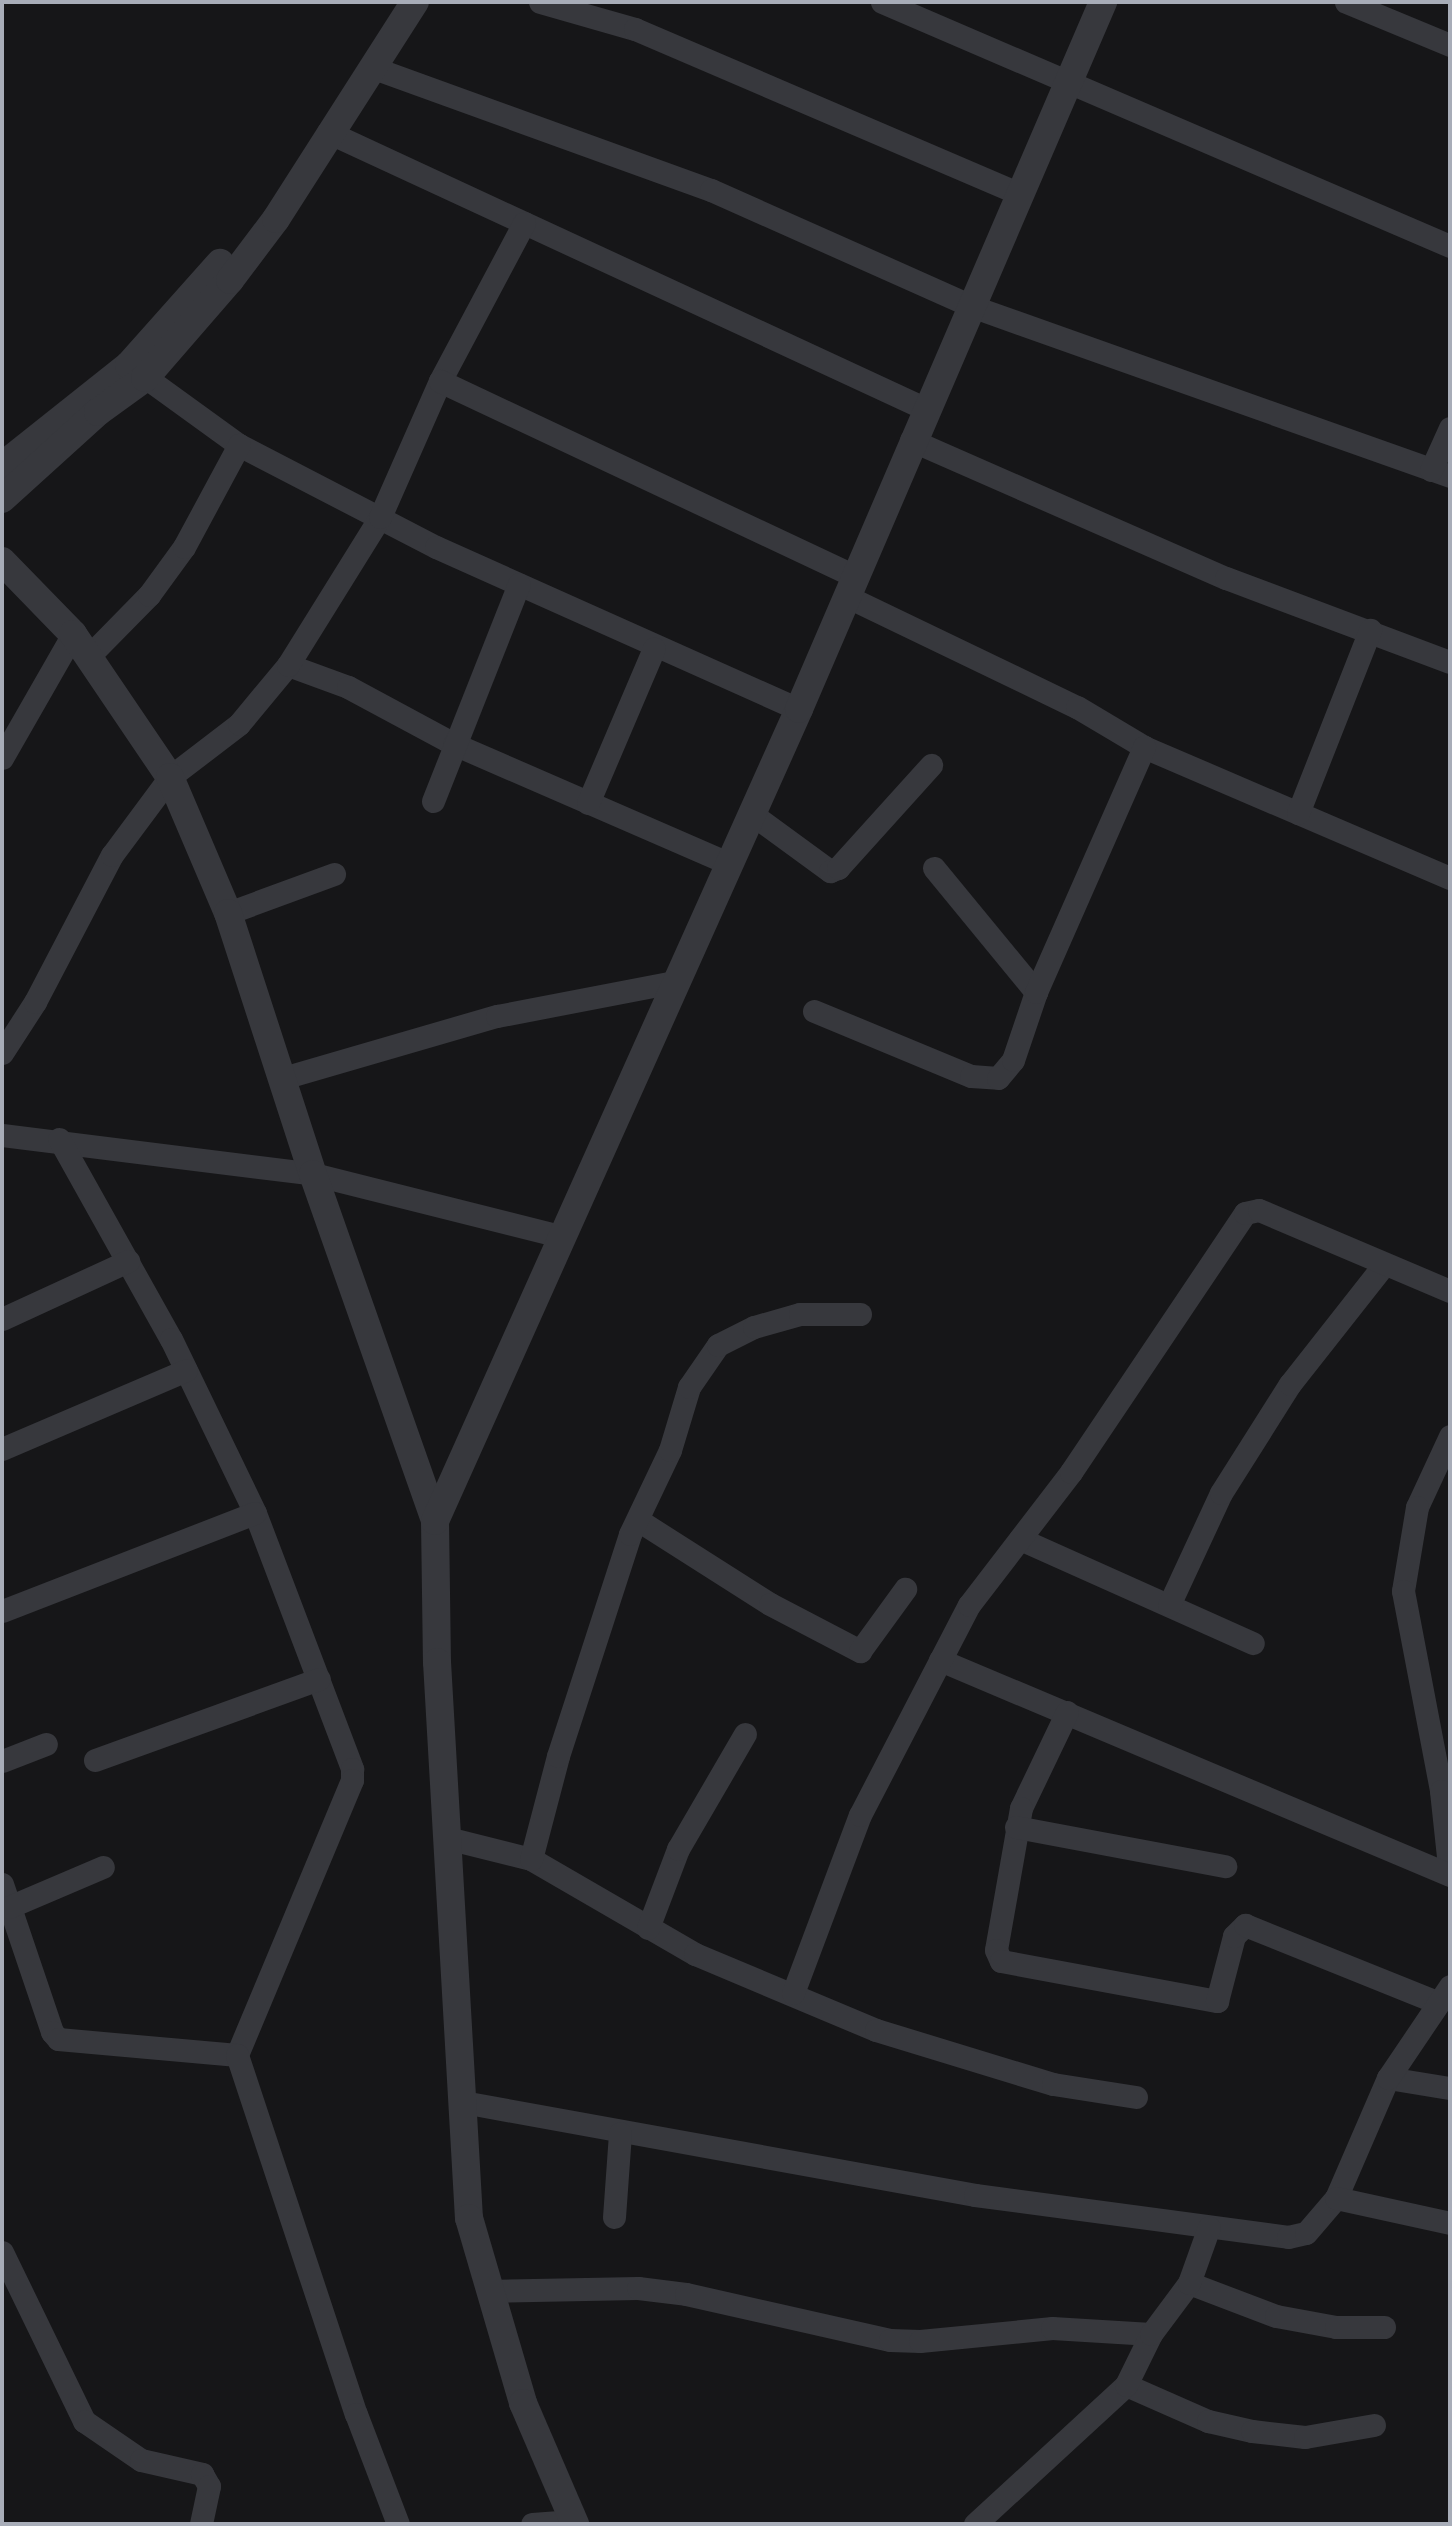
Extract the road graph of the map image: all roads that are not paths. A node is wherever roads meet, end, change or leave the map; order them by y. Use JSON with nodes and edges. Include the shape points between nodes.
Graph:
{"nodes":[{"id":1,"x":394,"y":2,"type":"edge"},
{"id":2,"x":415,"y":2,"type":"edge"},
{"id":3,"x":540,"y":2,"type":"edge"},
{"id":4,"x":882,"y":2,"type":"edge"},
{"id":5,"x":1102,"y":2,"type":"edge"},
{"id":6,"x":1346,"y":2,"type":"edge"},
{"id":7,"x":1450,"y":45,"type":"edge"},
{"id":8,"x":371,"y":66,"type":"junction"},
{"id":9,"x":1067,"y":83,"type":"junction"},
{"id":10,"x":328,"y":132,"type":"junction"},
{"id":11,"x":1018,"y":193,"type":"junction"},
{"id":12,"x":524,"y":223,"type":"junction"},
{"id":13,"x":1450,"y":246,"type":"edge"},
{"id":14,"x":974,"y":307,"type":"junction"},
{"id":15,"x":137,"y":372,"type":"junction"},
{"id":16,"x":440,"y":381,"type":"junction"},
{"id":17,"x":926,"y":409,"type":"junction"},
{"id":18,"x":1450,"y":428,"type":"edge"},
{"id":19,"x":911,"y":440,"type":"junction"},
{"id":20,"x":239,"y":445,"type":"junction"},
{"id":21,"x":2,"y":467,"type":"edge"},
{"id":22,"x":1440,"y":473,"type":"edge"},
{"id":23,"x":2,"y":499,"type":"edge"},
{"id":24,"x":380,"y":517,"type":"junction"},
{"id":25,"x":2,"y":561,"type":"edge"},
{"id":26,"x":519,"y":584,"type":"junction"},
{"id":27,"x":850,"y":586,"type":"junction"},
{"id":28,"x":1370,"y":631,"type":"junction"},
{"id":29,"x":81,"y":645,"type":"junction"},
{"id":30,"x":654,"y":648,"type":"junction"},
{"id":31,"x":1450,"y":662,"type":"edge"},
{"id":32,"x":288,"y":665,"type":"junction"},
{"id":33,"x":799,"y":709,"type":"junction"},
{"id":34,"x":454,"y":744,"type":"junction"},
{"id":35,"x":1144,"y":747,"type":"junction"},
{"id":36,"x":2,"y":758,"type":"edge"},
{"id":37,"x":931,"y":765,"type":"dead end"},
{"id":38,"x":170,"y":778,"type":"junction"},
{"id":39,"x":433,"y":801,"type":"dead end"},
{"id":40,"x":588,"y":803,"type":"junction"},
{"id":41,"x":1298,"y":813,"type":"junction"},
{"id":42,"x":752,"y":814,"type":"junction"},
{"id":43,"x":730,"y":864,"type":"junction"},
{"id":44,"x":934,"y":868,"type":"dead end"},
{"id":45,"x":334,"y":874,"type":"dead end"},
{"id":46,"x":1450,"y":878,"type":"edge"},
{"id":47,"x":228,"y":913,"type":"junction"},
{"id":48,"x":678,"y":981,"type":"junction"},
{"id":49,"x":1036,"y":992,"type":"junction"},
{"id":50,"x":814,"y":1011,"type":"dead end"},
{"id":51,"x":2,"y":1053,"type":"edge"},
{"id":52,"x":283,"y":1078,"type":"junction"},
{"id":53,"x":2,"y":1135,"type":"edge"},
{"id":54,"x":59,"y":1139,"type":"junction"},
{"id":55,"x":313,"y":1174,"type":"junction"},
{"id":56,"x":563,"y":1237,"type":"junction"},
{"id":57,"x":128,"y":1261,"type":"junction"},
{"id":58,"x":1383,"y":1266,"type":"junction"},
{"id":59,"x":1450,"y":1291,"type":"edge"},
{"id":60,"x":859,"y":1314,"type":"dead end"},
{"id":61,"x":2,"y":1319,"type":"edge"},
{"id":62,"x":186,"y":1370,"type":"junction"},
{"id":63,"x":1450,"y":1436,"type":"edge"},
{"id":64,"x":2,"y":1449,"type":"edge"},
{"id":65,"x":255,"y":1513,"type":"junction"},
{"id":66,"x":638,"y":1520,"type":"junction"},
{"id":67,"x":435,"y":1521,"type":"junction"},
{"id":68,"x":1020,"y":1539,"type":"junction"},
{"id":69,"x":905,"y":1589,"type":"dead end"},
{"id":70,"x":1169,"y":1605,"type":"junction"},
{"id":71,"x":2,"y":1611,"type":"edge"},
{"id":72,"x":1254,"y":1643,"type":"dead end"},
{"id":73,"x":940,"y":1660,"type":"junction"},
{"id":74,"x":319,"y":1679,"type":"junction"},
{"id":75,"x":1067,"y":1712,"type":"junction"},
{"id":76,"x":745,"y":1734,"type":"dead end"},
{"id":77,"x":46,"y":1744,"type":"dead end"},
{"id":78,"x":95,"y":1760,"type":"dead end"},
{"id":79,"x":2,"y":1761,"type":"edge"},
{"id":80,"x":1016,"y":1828,"type":"junction"},
{"id":81,"x":447,"y":1838,"type":"junction"},
{"id":82,"x":531,"y":1859,"type":"junction"},
{"id":83,"x":1225,"y":1866,"type":"dead end"},
{"id":84,"x":103,"y":1867,"type":"dead end"},
{"id":85,"x":1450,"y":1875,"type":"edge"},
{"id":86,"x":2,"y":1884,"type":"edge"},
{"id":87,"x":9,"y":1907,"type":"junction"},
{"id":88,"x":648,"y":1928,"type":"junction"},
{"id":89,"x":793,"y":1993,"type":"junction"},
{"id":90,"x":1444,"y":1994,"type":"edge"},
{"id":91,"x":237,"y":2055,"type":"junction"},
{"id":92,"x":1388,"y":2078,"type":"junction"},
{"id":93,"x":1450,"y":2088,"type":"edge"},
{"id":94,"x":1136,"y":2097,"type":"dead end"},
{"id":95,"x":463,"y":2102,"type":"junction"},
{"id":96,"x":620,"y":2133,"type":"junction"},
{"id":97,"x":1336,"y":2198,"type":"junction"},
{"id":98,"x":614,"y":2217,"type":"dead end"},
{"id":99,"x":1450,"y":2223,"type":"edge"},
{"id":100,"x":1209,"y":2227,"type":"junction"},
{"id":101,"x":2,"y":2252,"type":"edge"},
{"id":102,"x":1189,"y":2283,"type":"junction"},
{"id":103,"x":489,"y":2291,"type":"junction"},
{"id":104,"x":1384,"y":2328,"type":"dead end"},
{"id":105,"x":1151,"y":2334,"type":"junction"},
{"id":106,"x":1126,"y":2385,"type":"junction"},
{"id":107,"x":1374,"y":2425,"type":"dead end"},
{"id":108,"x":574,"y":2523,"type":"edge"},
{"id":109,"x":201,"y":2524,"type":"edge"},
{"id":110,"x":398,"y":2524,"type":"edge"},
{"id":111,"x":532,"y":2524,"type":"edge"},
{"id":112,"x":975,"y":2524,"type":"edge"}],
"edges":[{"from":1,"to":15,"type":"street","via":[[240,239]]},
{"from":2,"to":8,"type":"street"},
{"from":3,"to":11,"type":"street","via":[[635,29]]},
{"from":4,"to":9,"type":"street"},
{"from":5,"to":9,"type":"street"},
{"from":6,"to":7,"type":"street"},
{"from":8,"to":10,"type":"street"},
{"from":8,"to":14,"type":"street","via":[[711,190]]},
{"from":9,"to":11,"type":"street"},
{"from":9,"to":13,"type":"street"},
{"from":10,"to":12,"type":"street"},
{"from":10,"to":15,"type":"street","via":[[256,247]]},
{"from":11,"to":14,"type":"street"},
{"from":12,"to":16,"type":"street"},
{"from":12,"to":17,"type":"street"},
{"from":14,"to":17,"type":"street"},
{"from":14,"to":22,"type":"street"},
{"from":15,"to":20,"type":"street"},
{"from":15,"to":21,"type":"street"},
{"from":15,"to":23,"type":"street"},
{"from":16,"to":24,"type":"street"},
{"from":16,"to":27,"type":"street"},
{"from":17,"to":19,"type":"street"},
{"from":18,"to":22,"type":"street"},
{"from":19,"to":27,"type":"street"},
{"from":19,"to":28,"type":"street","via":[[1226,578]]},
{"from":20,"to":24,"type":"street"},
{"from":20,"to":29,"type":"street","via":[[177,556],[149,594]]},
{"from":24,"to":26,"type":"street"},
{"from":24,"to":32,"type":"street"},
{"from":25,"to":29,"type":"street"},
{"from":26,"to":30,"type":"street"},
{"from":26,"to":34,"type":"street"},
{"from":27,"to":33,"type":"street"},
{"from":27,"to":35,"type":"street"},
{"from":28,"to":31,"type":"street"},
{"from":28,"to":41,"type":"street"},
{"from":29,"to":36,"type":"street"},
{"from":29,"to":38,"type":"street"},
{"from":30,"to":33,"type":"street"},
{"from":30,"to":40,"type":"street"},
{"from":32,"to":34,"type":"street","via":[[348,687]]},
{"from":32,"to":38,"type":"street","via":[[239,724]]},
{"from":33,"to":42,"type":"street"},
{"from":34,"to":39,"type":"street"},
{"from":34,"to":40,"type":"street"},
{"from":35,"to":41,"type":"street"},
{"from":35,"to":49,"type":"street"},
{"from":37,"to":42,"type":"street","via":[[838,868],[830,871]]},
{"from":38,"to":47,"type":"street"},
{"from":38,"to":51,"type":"street","via":[[112,855],[35,1002]]},
{"from":40,"to":43,"type":"street"},
{"from":41,"to":46,"type":"street"},
{"from":42,"to":43,"type":"street"},
{"from":43,"to":48,"type":"street"},
{"from":44,"to":49,"type":"street"},
{"from":45,"to":47,"type":"street"},
{"from":47,"to":52,"type":"street"},
{"from":48,"to":52,"type":"street","via":[[496,1016]]},
{"from":48,"to":56,"type":"street"},
{"from":49,"to":50,"type":"street","via":[[1013,1060],[998,1078],[971,1076]]},
{"from":52,"to":55,"type":"street"},
{"from":53,"to":54,"type":"street"},
{"from":54,"to":55,"type":"street"},
{"from":54,"to":57,"type":"street"},
{"from":55,"to":56,"type":"street"},
{"from":55,"to":67,"type":"street"},
{"from":56,"to":67,"type":"street"},
{"from":57,"to":61,"type":"street"},
{"from":57,"to":62,"type":"street"},
{"from":58,"to":59,"type":"street"},
{"from":58,"to":68,"type":"street","via":[[1259,1210],[1245,1213],[1071,1472]]},
{"from":58,"to":70,"type":"street","via":[[1290,1384],[1228,1482]]},
{"from":60,"to":66,"type":"street","via":[[800,1314],[754,1327],[718,1345],[689,1387],[670,1450]]},
{"from":62,"to":64,"type":"street"},
{"from":62,"to":65,"type":"street"},
{"from":63,"to":85,"type":"street","via":[[1417,1507],[1403,1591],[1441,1791]]},
{"from":65,"to":71,"type":"street"},
{"from":65,"to":74,"type":"street"},
{"from":66,"to":69,"type":"street","via":[[770,1604],[860,1651]]},
{"from":66,"to":82,"type":"street","via":[[558,1756]]},
{"from":67,"to":81,"type":"street"},
{"from":68,"to":70,"type":"street"},
{"from":68,"to":73,"type":"street","via":[[969,1605]]},
{"from":70,"to":72,"type":"street"},
{"from":73,"to":75,"type":"street"},
{"from":73,"to":89,"type":"street","via":[[860,1815]]},
{"from":74,"to":78,"type":"street"},
{"from":74,"to":91,"type":"street","via":[[349,1754],[352,1780]]},
{"from":75,"to":80,"type":"street"},
{"from":75,"to":85,"type":"street"},
{"from":76,"to":88,"type":"street","via":[[678,1849]]},
{"from":77,"to":79,"type":"street"},
{"from":80,"to":83,"type":"street"},
{"from":80,"to":90,"type":"street","via":[[996,1950],[1001,1961],[1217,2001],[1234,1936],[1245,1926]]},
{"from":81,"to":82,"type":"street"},
{"from":81,"to":95,"type":"street"},
{"from":82,"to":88,"type":"street"},
{"from":84,"to":87,"type":"street"},
{"from":86,"to":87,"type":"street"},
{"from":87,"to":91,"type":"street","via":[[58,2039]]},
{"from":88,"to":89,"type":"street","via":[[695,1954]]},
{"from":89,"to":94,"type":"street","via":[[876,2030],[970,2060],[1053,2084]]},
{"from":90,"to":92,"type":"street"},
{"from":91,"to":110,"type":"street","via":[[352,2401]]},
{"from":92,"to":93,"type":"street"},
{"from":92,"to":97,"type":"street"},
{"from":95,"to":96,"type":"street"},
{"from":95,"to":103,"type":"street","via":[[469,2218]]},
{"from":96,"to":98,"type":"street"},
{"from":96,"to":100,"type":"street","via":[[975,2195]]},
{"from":97,"to":99,"type":"street"},
{"from":97,"to":100,"type":"street","via":[[1306,2233],[1288,2237]]},
{"from":100,"to":102,"type":"street"},
{"from":101,"to":109,"type":"street","via":[[84,2421],[141,2460],[202,2474],[209,2487]]},
{"from":102,"to":104,"type":"street","via":[[1276,2316],[1336,2327]]},
{"from":102,"to":105,"type":"street"},
{"from":103,"to":105,"type":"street","via":[[638,2288],[686,2294],[890,2340],[920,2342],[1052,2328]]},
{"from":103,"to":108,"type":"street","via":[[523,2403]]},
{"from":105,"to":106,"type":"street"},
{"from":106,"to":107,"type":"street","via":[[1208,2421],[1252,2431],[1305,2437]]},
{"from":106,"to":112,"type":"street"},
{"from":108,"to":111,"type":"street"}]}
